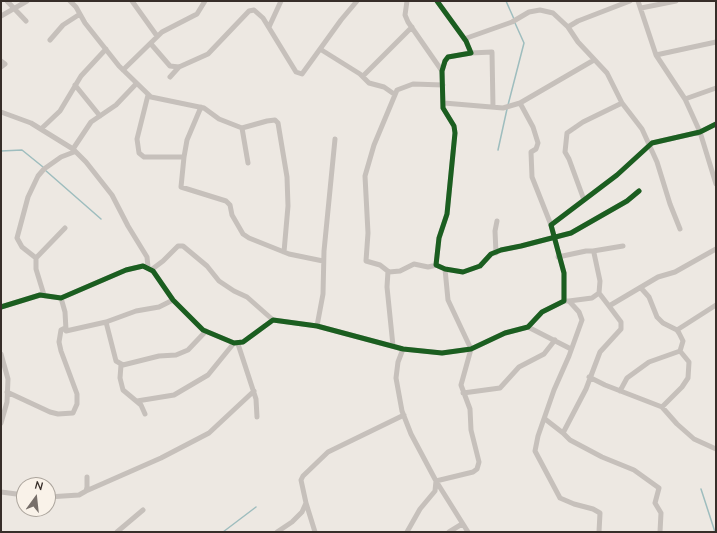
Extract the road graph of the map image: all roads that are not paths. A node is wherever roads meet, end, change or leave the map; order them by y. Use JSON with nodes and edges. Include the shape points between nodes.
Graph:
{"nodes":[{"id":1,"x":7,"y":1,"type":"edge"},
{"id":2,"x":27,"y":1,"type":"edge"},
{"id":3,"x":70,"y":1,"type":"edge"},
{"id":4,"x":132,"y":1,"type":"edge"},
{"id":5,"x":205,"y":1,"type":"edge"},
{"id":6,"x":281,"y":1,"type":"edge"},
{"id":7,"x":357,"y":1,"type":"edge"},
{"id":8,"x":407,"y":1,"type":"edge"},
{"id":9,"x":437,"y":1,"type":"edge"},
{"id":10,"x":630,"y":1,"type":"edge"},
{"id":11,"x":638,"y":1,"type":"edge"},
{"id":12,"x":676,"y":1,"type":"edge"},
{"id":13,"x":641,"y":8,"type":"junction"},
{"id":14,"x":13,"y":9,"type":"junction"},
{"id":15,"x":80,"y":14,"type":"junction"},
{"id":16,"x":1,"y":16,"type":"edge"},
{"id":17,"x":26,"y":22,"type":"dead end"},
{"id":18,"x":269,"y":27,"type":"junction"},
{"id":19,"x":412,"y":27,"type":"junction"},
{"id":20,"x":568,"y":27,"type":"junction"},
{"id":21,"x":157,"y":36,"type":"junction"},
{"id":22,"x":464,"y":39,"type":"junction"},
{"id":23,"x":50,"y":40,"type":"dead end"},
{"id":24,"x":716,"y":42,"type":"edge"},
{"id":25,"x":151,"y":44,"type":"junction"},
{"id":26,"x":106,"y":49,"type":"junction"},
{"id":27,"x":320,"y":49,"type":"junction"},
{"id":28,"x":471,"y":53,"type":"junction"},
{"id":29,"x":656,"y":55,"type":"junction"},
{"id":30,"x":594,"y":60,"type":"junction"},
{"id":31,"x":1,"y":61,"type":"edge"},
{"id":32,"x":1,"y":67,"type":"edge"},
{"id":33,"x":179,"y":68,"type":"junction"},
{"id":34,"x":123,"y":70,"type":"junction"},
{"id":35,"x":442,"y":71,"type":"junction"},
{"id":36,"x":363,"y":76,"type":"junction"},
{"id":37,"x":170,"y":77,"type":"dead end"},
{"id":38,"x":136,"y":84,"type":"junction"},
{"id":39,"x":75,"y":85,"type":"junction"},
{"id":40,"x":443,"y":85,"type":"junction"},
{"id":41,"x":716,"y":88,"type":"edge"},
{"id":42,"x":394,"y":94,"type":"junction"},
{"id":43,"x":148,"y":95,"type":"junction"},
{"id":44,"x":685,"y":99,"type":"junction"},
{"id":45,"x":444,"y":103,"type":"junction"},
{"id":46,"x":520,"y":103,"type":"junction"},
{"id":47,"x":622,"y":103,"type":"junction"},
{"id":48,"x":201,"y":107,"type":"junction"},
{"id":49,"x":493,"y":107,"type":"junction"},
{"id":50,"x":1,"y":112,"type":"edge"},
{"id":51,"x":100,"y":116,"type":"junction"},
{"id":52,"x":716,"y":124,"type":"edge"},
{"id":53,"x":242,"y":128,"type":"junction"},
{"id":54,"x":41,"y":129,"type":"junction"},
{"id":55,"x":700,"y":132,"type":"junction"},
{"id":56,"x":335,"y":138,"type":"dead end"},
{"id":57,"x":649,"y":146,"type":"junction"},
{"id":58,"x":73,"y":151,"type":"junction"},
{"id":59,"x":184,"y":157,"type":"junction"},
{"id":60,"x":248,"y":163,"type":"dead end"},
{"id":61,"x":716,"y":184,"type":"edge"},
{"id":62,"x":639,"y":191,"type":"dead end"},
{"id":63,"x":584,"y":200,"type":"junction"},
{"id":64,"x":497,"y":221,"type":"dead end"},
{"id":65,"x":551,"y":225,"type":"junction"},
{"id":66,"x":65,"y":228,"type":"dead end"},
{"id":67,"x":680,"y":229,"type":"dead end"},
{"id":68,"x":554,"y":238,"type":"junction"},
{"id":69,"x":623,"y":246,"type":"dead end"},
{"id":70,"x":716,"y":249,"type":"edge"},
{"id":71,"x":593,"y":251,"type":"junction"},
{"id":72,"x":284,"y":252,"type":"junction"},
{"id":73,"x":496,"y":252,"type":"junction"},
{"id":74,"x":558,"y":257,"type":"junction"},
{"id":75,"x":36,"y":258,"type":"junction"},
{"id":76,"x":323,"y":261,"type":"junction"},
{"id":77,"x":436,"y":265,"type":"junction"},
{"id":78,"x":149,"y":268,"type":"junction"},
{"id":79,"x":445,"y":269,"type":"junction"},
{"id":80,"x":388,"y":271,"type":"junction"},
{"id":81,"x":641,"y":288,"type":"junction"},
{"id":82,"x":599,"y":293,"type":"junction"},
{"id":83,"x":44,"y":294,"type":"junction"},
{"id":84,"x":61,"y":298,"type":"junction"},
{"id":85,"x":173,"y":300,"type":"junction"},
{"id":86,"x":567,"y":301,"type":"junction"},
{"id":87,"x":716,"y":305,"type":"edge"},
{"id":88,"x":609,"y":306,"type":"junction"},
{"id":89,"x":1,"y":307,"type":"edge"},
{"id":90,"x":273,"y":320,"type":"junction"},
{"id":91,"x":106,"y":322,"type":"junction"},
{"id":92,"x":317,"y":326,"type":"junction"},
{"id":93,"x":528,"y":327,"type":"junction"},
{"id":94,"x":677,"y":330,"type":"junction"},
{"id":95,"x":66,"y":331,"type":"junction"},
{"id":96,"x":206,"y":331,"type":"junction"},
{"id":97,"x":555,"y":340,"type":"junction"},
{"id":98,"x":236,"y":343,"type":"junction"},
{"id":99,"x":393,"y":346,"type":"junction"},
{"id":100,"x":403,"y":349,"type":"junction"},
{"id":101,"x":471,"y":349,"type":"junction"},
{"id":102,"x":572,"y":349,"type":"junction"},
{"id":103,"x":680,"y":351,"type":"junction"},
{"id":104,"x":1,"y":354,"type":"edge"},
{"id":105,"x":120,"y":364,"type":"junction"},
{"id":106,"x":590,"y":377,"type":"junction"},
{"id":107,"x":620,"y":391,"type":"junction"},
{"id":108,"x":7,"y":392,"type":"junction"},
{"id":109,"x":254,"y":392,"type":"junction"},
{"id":110,"x":463,"y":393,"type":"junction"},
{"id":111,"x":137,"y":401,"type":"junction"},
{"id":112,"x":662,"y":407,"type":"junction"},
{"id":113,"x":145,"y":414,"type":"dead end"},
{"id":114,"x":404,"y":415,"type":"junction"},
{"id":115,"x":257,"y":417,"type":"dead end"},
{"id":116,"x":545,"y":419,"type":"junction"},
{"id":117,"x":1,"y":423,"type":"edge"},
{"id":118,"x":562,"y":433,"type":"junction"},
{"id":119,"x":716,"y":449,"type":"edge"},
{"id":120,"x":87,"y":477,"type":"dead end"},
{"id":121,"x":436,"y":482,"type":"junction"},
{"id":122,"x":86,"y":491,"type":"junction"},
{"id":123,"x":1,"y":492,"type":"edge"},
{"id":124,"x":16,"y":494,"type":"edge"},
{"id":125,"x":56,"y":496,"type":"edge"},
{"id":126,"x":306,"y":503,"type":"junction"},
{"id":127,"x":143,"y":510,"type":"dead end"},
{"id":128,"x":462,"y":524,"type":"junction"},
{"id":129,"x":117,"y":532,"type":"edge"},
{"id":130,"x":277,"y":532,"type":"edge"},
{"id":131,"x":315,"y":532,"type":"edge"},
{"id":132,"x":407,"y":532,"type":"edge"},
{"id":133,"x":449,"y":532,"type":"edge"},
{"id":134,"x":468,"y":532,"type":"edge"},
{"id":135,"x":599,"y":532,"type":"edge"},
{"id":136,"x":660,"y":532,"type":"edge"}],
"edges":[{"from":1,"to":14,"type":"street"},
{"from":2,"to":14,"type":"street"},
{"from":3,"to":15,"type":"street"},
{"from":4,"to":21,"type":"street"},
{"from":5,"to":21,"type":"street","via":[[198,14]]},
{"from":6,"to":18,"type":"street"},
{"from":7,"to":27,"type":"street"},
{"from":8,"to":19,"type":"street","via":[[405,15]]},
{"from":9,"to":22,"type":"street"},
{"from":10,"to":20,"type":"street"},
{"from":11,"to":13,"type":"street"},
{"from":12,"to":13,"type":"street"},
{"from":13,"to":29,"type":"street","via":[[650,43]]},
{"from":14,"to":16,"type":"street"},
{"from":14,"to":17,"type":"street"},
{"from":15,"to":23,"type":"street","via":[[63,25]]},
{"from":15,"to":26,"type":"street"},
{"from":18,"to":27,"type":"street","via":[[284,55],[299,74],[304,72]]},
{"from":18,"to":33,"type":"street","via":[[258,13],[254,10],[248,11],[208,54]]},
{"from":19,"to":35,"type":"street"},
{"from":19,"to":36,"type":"street"},
{"from":20,"to":22,"type":"street","via":[[553,13],[540,10],[529,12],[514,21]]},
{"from":20,"to":30,"type":"street"},
{"from":21,"to":25,"type":"street"},
{"from":22,"to":28,"type":"street"},
{"from":24,"to":29,"type":"street"},
{"from":25,"to":33,"type":"street","via":[[170,66]]},
{"from":25,"to":34,"type":"street"},
{"from":26,"to":34,"type":"street"},
{"from":26,"to":39,"type":"street"},
{"from":27,"to":36,"type":"street"},
{"from":28,"to":35,"type":"street","via":[[448,57]]},
{"from":28,"to":49,"type":"street","via":[[492,52]]},
{"from":29,"to":44,"type":"street"},
{"from":30,"to":46,"type":"street"},
{"from":30,"to":47,"type":"street","via":[[607,73]]},
{"from":31,"to":32,"type":"street","via":[[5,64]]},
{"from":33,"to":37,"type":"street"},
{"from":34,"to":38,"type":"street"},
{"from":35,"to":40,"type":"street"},
{"from":36,"to":42,"type":"street","via":[[370,83],[384,87]]},
{"from":38,"to":43,"type":"street"},
{"from":38,"to":51,"type":"street","via":[[116,106]]},
{"from":39,"to":51,"type":"street"},
{"from":39,"to":54,"type":"street","via":[[60,111]]},
{"from":40,"to":42,"type":"street","via":[[414,84],[400,88]]},
{"from":40,"to":45,"type":"street"},
{"from":41,"to":44,"type":"street"},
{"from":42,"to":80,"type":"street","via":[[365,176],[368,233],[366,261]]},
{"from":43,"to":48,"type":"street"},
{"from":43,"to":59,"type":"street","via":[[137,139],[139,152],[149,157]]},
{"from":44,"to":55,"type":"street"},
{"from":45,"to":49,"type":"street"},
{"from":45,"to":77,"type":"street","via":[[455,133],[447,214],[439,238]]},
{"from":46,"to":49,"type":"street","via":[[503,108]]},
{"from":46,"to":65,"type":"street","via":[[538,143],[536,149],[531,152],[532,177]]},
{"from":47,"to":57,"type":"street","via":[[642,129]]},
{"from":47,"to":63,"type":"street","via":[[567,133],[565,152]]},
{"from":48,"to":53,"type":"street","via":[[219,119]]},
{"from":48,"to":59,"type":"street","via":[[187,140]]},
{"from":50,"to":54,"type":"street"},
{"from":51,"to":58,"type":"street","via":[[86,127]]},
{"from":52,"to":55,"type":"street"},
{"from":53,"to":60,"type":"street"},
{"from":53,"to":72,"type":"street","via":[[267,121],[275,120],[278,123],[287,177],[288,206]]},
{"from":54,"to":58,"type":"street"},
{"from":55,"to":57,"type":"street","via":[[673,137]]},
{"from":55,"to":61,"type":"street"},
{"from":56,"to":76,"type":"street"},
{"from":57,"to":63,"type":"street","via":[[617,176]]},
{"from":57,"to":67,"type":"street"},
{"from":58,"to":75,"type":"street","via":[[44,169],[28,197],[17,238],[22,247]]},
{"from":58,"to":78,"type":"street","via":[[86,162],[112,195],[147,257]]},
{"from":59,"to":72,"type":"street","via":[[181,187],[226,201],[243,234]]},
{"from":62,"to":68,"type":"street","via":[[589,224]]},
{"from":63,"to":65,"type":"street"},
{"from":64,"to":73,"type":"street"},
{"from":65,"to":68,"type":"street"},
{"from":66,"to":75,"type":"street"},
{"from":68,"to":73,"type":"street"},
{"from":68,"to":74,"type":"street"},
{"from":69,"to":71,"type":"street"},
{"from":70,"to":81,"type":"street"},
{"from":71,"to":74,"type":"street"},
{"from":71,"to":82,"type":"street","via":[[600,281]]},
{"from":72,"to":76,"type":"street"},
{"from":73,"to":79,"type":"street","via":[[480,266],[462,272]]},
{"from":74,"to":86,"type":"street","via":[[564,273]]},
{"from":75,"to":83,"type":"street","via":[[36,269]]},
{"from":76,"to":92,"type":"street","via":[[323,294]]},
{"from":77,"to":79,"type":"street"},
{"from":77,"to":80,"type":"street","via":[[428,267],[414,264],[400,271]]},
{"from":78,"to":84,"type":"street","via":[[143,266],[126,270]]},
{"from":78,"to":85,"type":"street","via":[[159,277]]},
{"from":78,"to":90,"type":"street","via":[[163,261],[178,246],[183,246],[207,266],[219,281],[247,296]]},
{"from":79,"to":101,"type":"street","via":[[448,300]]},
{"from":80,"to":99,"type":"street","via":[[387,287]]},
{"from":81,"to":88,"type":"street"},
{"from":81,"to":94,"type":"street","via":[[649,297],[657,317]]},
{"from":82,"to":86,"type":"street","via":[[592,298]]},
{"from":82,"to":88,"type":"street"},
{"from":83,"to":84,"type":"street"},
{"from":83,"to":89,"type":"street"},
{"from":84,"to":95,"type":"street"},
{"from":85,"to":91,"type":"street","via":[[159,307],[136,311]]},
{"from":85,"to":96,"type":"street"},
{"from":86,"to":93,"type":"street","via":[[542,312]]},
{"from":86,"to":102,"type":"street","via":[[579,312],[582,320]]},
{"from":87,"to":94,"type":"street"},
{"from":88,"to":106,"type":"street","via":[[621,322],[621,329],[600,352]]},
{"from":90,"to":92,"type":"street"},
{"from":90,"to":98,"type":"street","via":[[253,336]]},
{"from":91,"to":95,"type":"street"},
{"from":91,"to":105,"type":"street","via":[[116,360]]},
{"from":92,"to":99,"type":"street"},
{"from":93,"to":97,"type":"street"},
{"from":93,"to":101,"type":"street","via":[[505,333]]},
{"from":94,"to":103,"type":"street","via":[[683,341]]},
{"from":95,"to":108,"type":"street","via":[[65,328],[61,330],[59,342],[77,394],[75,411],[58,414]]},
{"from":96,"to":98,"type":"street"},
{"from":96,"to":105,"type":"street","via":[[188,350],[176,355]]},
{"from":97,"to":102,"type":"street"},
{"from":97,"to":110,"type":"street","via":[[544,354],[519,367],[500,388]]},
{"from":98,"to":109,"type":"street"},
{"from":98,"to":111,"type":"street","via":[[208,375],[174,395]]},
{"from":99,"to":100,"type":"street"},
{"from":100,"to":101,"type":"street","via":[[442,353]]},
{"from":100,"to":114,"type":"street","via":[[396,378]]},
{"from":101,"to":110,"type":"street","via":[[461,385]]},
{"from":102,"to":116,"type":"street","via":[[554,390]]},
{"from":103,"to":107,"type":"street","via":[[649,362],[627,378]]},
{"from":103,"to":112,"type":"street","via":[[689,362],[688,378]]},
{"from":104,"to":108,"type":"street","via":[[8,378]]},
{"from":105,"to":111,"type":"street","via":[[123,390]]},
{"from":106,"to":107,"type":"street"},
{"from":106,"to":118,"type":"street"},
{"from":107,"to":112,"type":"street"},
{"from":108,"to":117,"type":"street"},
{"from":109,"to":115,"type":"street"},
{"from":109,"to":122,"type":"street","via":[[209,433],[161,458]]},
{"from":110,"to":121,"type":"street","via":[[470,410],[470,430],[479,462],[477,469]]},
{"from":111,"to":113,"type":"street"},
{"from":112,"to":119,"type":"street","via":[[694,439]]},
{"from":114,"to":121,"type":"street"},
{"from":114,"to":126,"type":"street","via":[[328,452],[301,480]]},
{"from":116,"to":118,"type":"street"},
{"from":116,"to":135,"type":"street","via":[[535,451],[560,498],[600,513]]},
{"from":118,"to":136,"type":"street","via":[[602,457],[634,470],[659,488],[655,503],[661,513]]},
{"from":120,"to":122,"type":"street"},
{"from":121,"to":128,"type":"street"},
{"from":121,"to":132,"type":"street","via":[[435,491],[420,509]]},
{"from":122,"to":125,"type":"street","via":[[79,495]]},
{"from":123,"to":124,"type":"street"},
{"from":126,"to":130,"type":"street","via":[[299,516]]},
{"from":126,"to":131,"type":"street"},
{"from":127,"to":129,"type":"street"},
{"from":128,"to":133,"type":"street"},
{"from":128,"to":134,"type":"street"}]}
